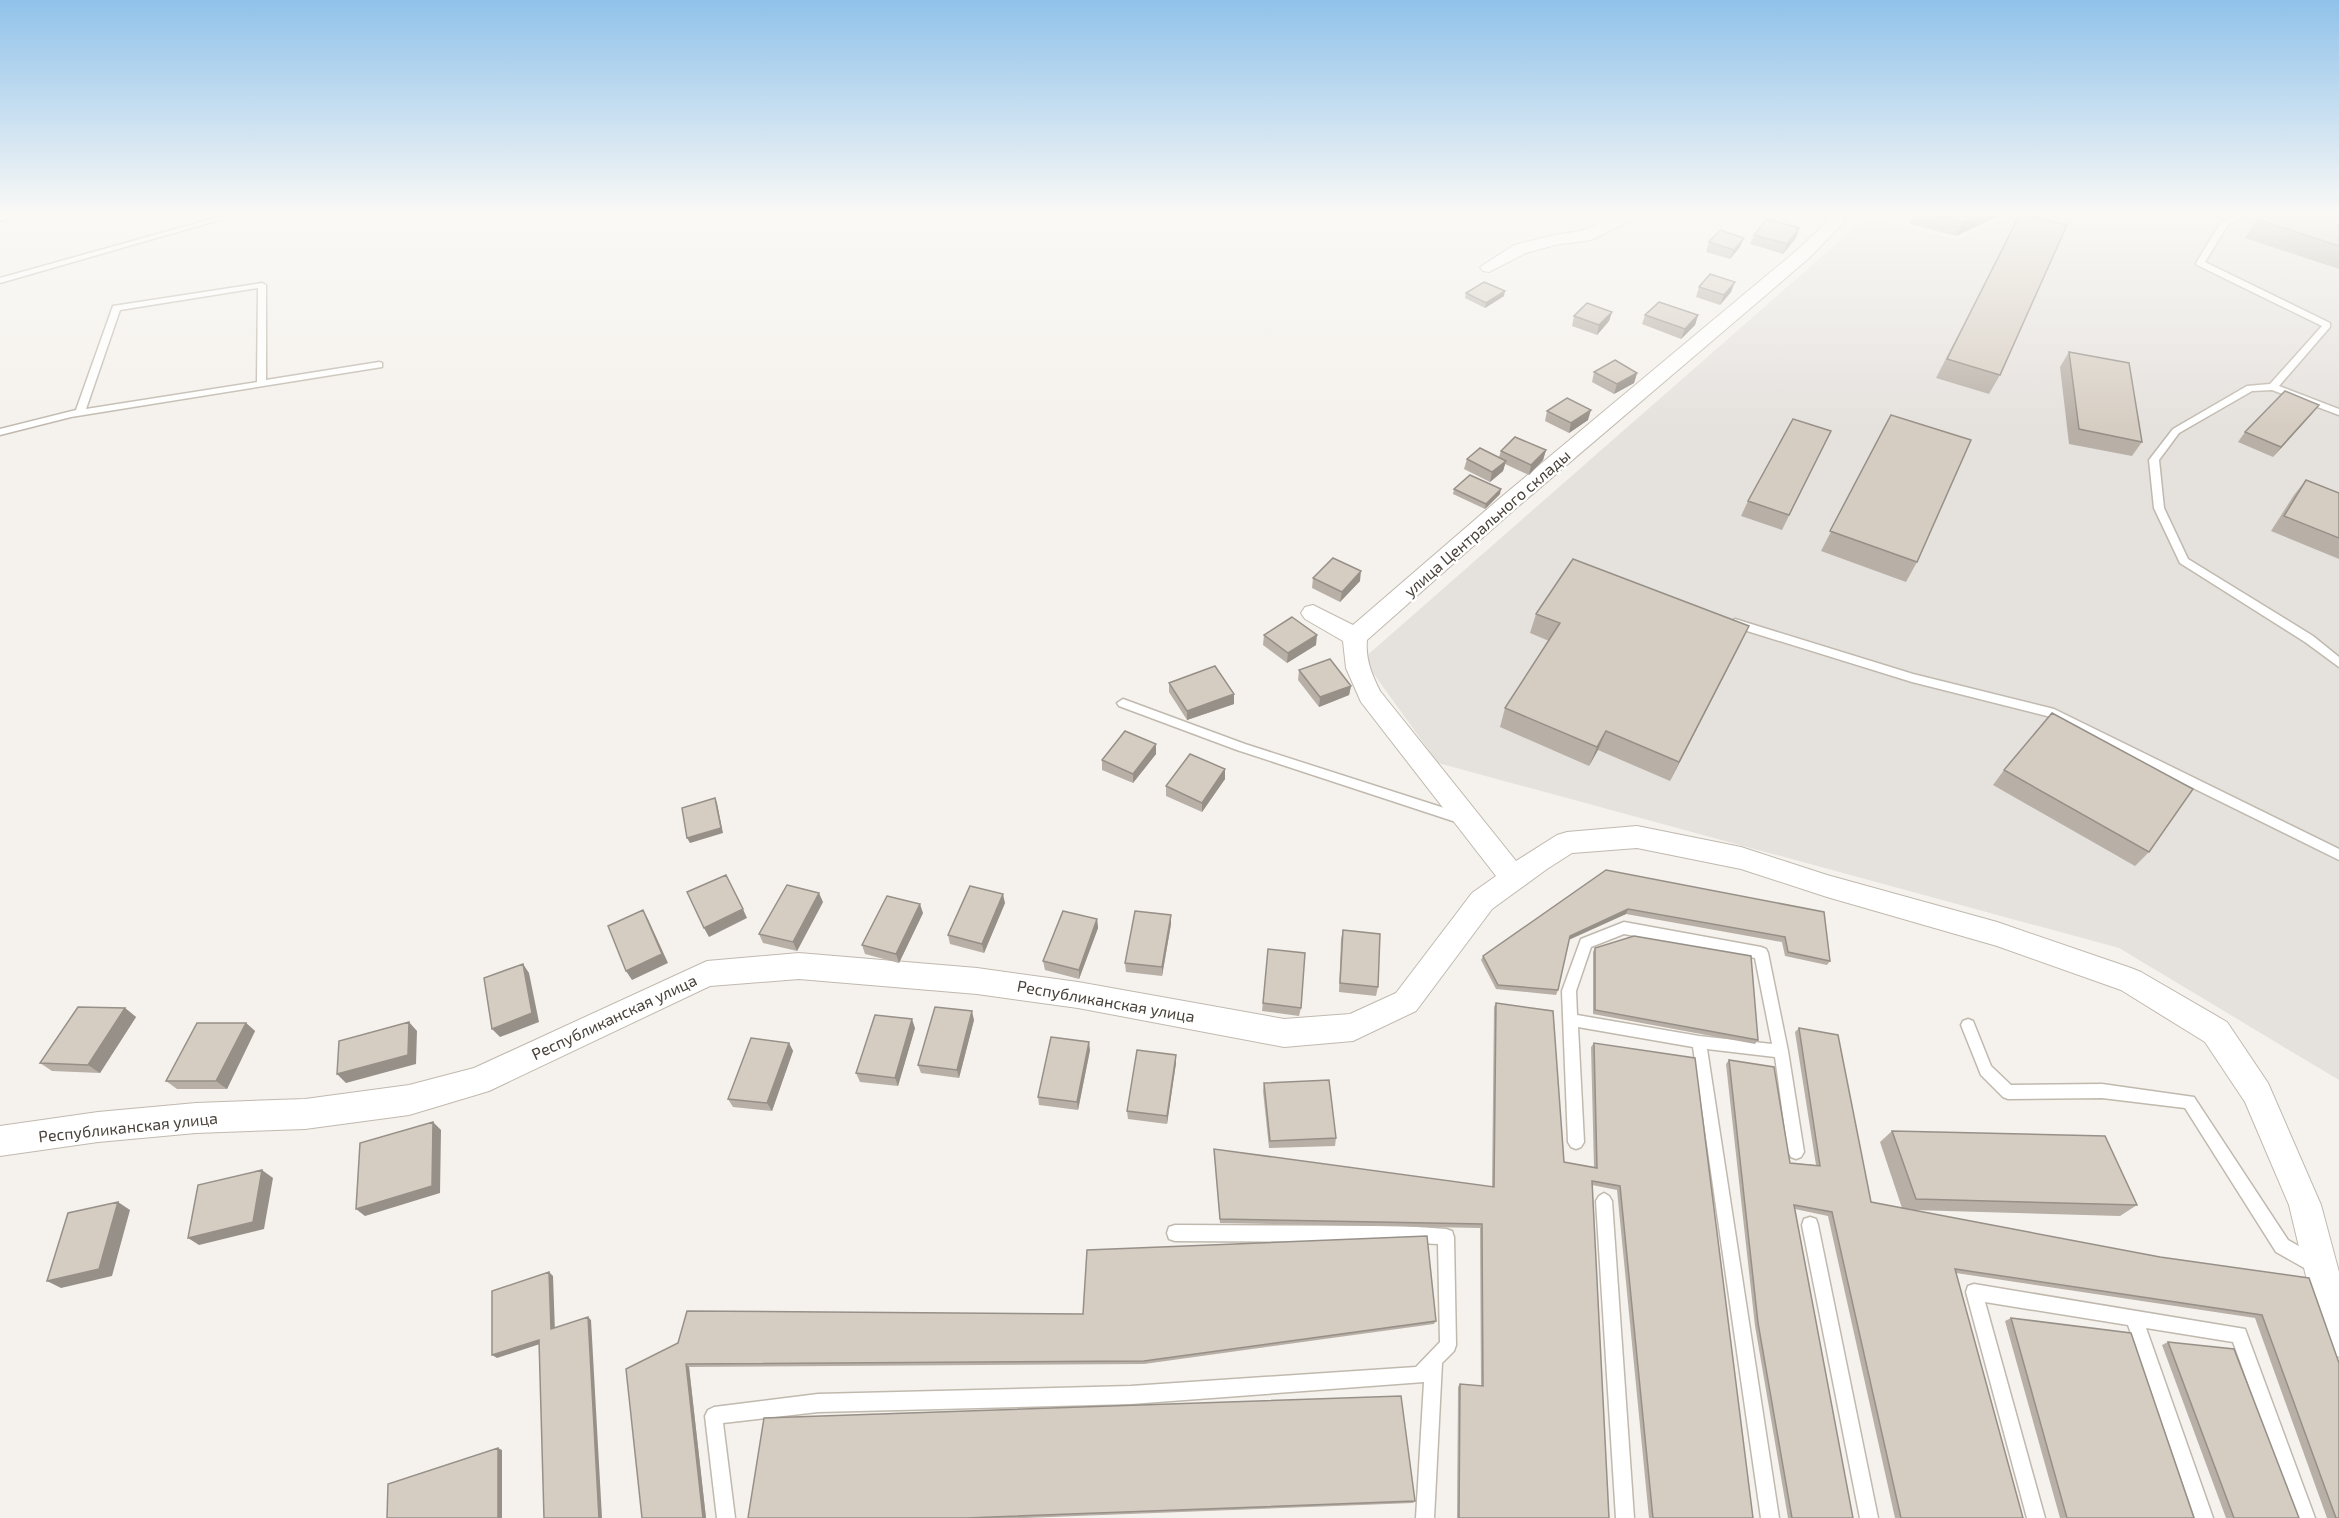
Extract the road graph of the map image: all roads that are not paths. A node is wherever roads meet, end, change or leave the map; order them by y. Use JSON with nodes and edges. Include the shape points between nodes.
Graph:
{"nodes":[{"id":1,"x":250,"y":287,"type":"edge"},
{"id":2,"x":262,"y":287,"type":"edge"},
{"id":3,"x":1764,"y":287,"type":"edge"},
{"id":4,"x":2248,"y":287,"type":"edge"},
{"id":5,"x":379,"y":365,"type":"dead end"},
{"id":6,"x":261,"y":384,"type":"junction"},
{"id":7,"x":2273,"y":387,"type":"junction"},
{"id":8,"x":2339,"y":412,"type":"edge"},
{"id":9,"x":80,"y":413,"type":"junction"},
{"id":10,"x":0,"y":432,"type":"edge"},
{"id":11,"x":1313,"y":613,"type":"dead end"},
{"id":12,"x":1726,"y":620,"type":"edge"},
{"id":13,"x":1355,"y":637,"type":"junction"},
{"id":14,"x":2339,"y":663,"type":"edge"},
{"id":15,"x":1123,"y":704,"type":"dead end"},
{"id":16,"x":1467,"y":821,"type":"junction"},
{"id":17,"x":2339,"y":855,"type":"edge"},
{"id":18,"x":1513,"y":878,"type":"junction"},
{"id":19,"x":1571,"y":1020,"type":"junction"},
{"id":20,"x":1968,"y":1026,"type":"dead end"},
{"id":21,"x":1699,"y":1042,"type":"junction"},
{"id":22,"x":1781,"y":1051,"type":"junction"},
{"id":23,"x":0,"y":1141,"type":"edge"},
{"id":24,"x":1576,"y":1142,"type":"dead end"},
{"id":25,"x":1796,"y":1152,"type":"dead end"},
{"id":26,"x":1604,"y":1201,"type":"dead end"},
{"id":27,"x":1810,"y":1225,"type":"dead end"},
{"id":28,"x":1175,"y":1233,"type":"dead end"},
{"id":29,"x":2320,"y":1267,"type":"junction"},
{"id":30,"x":2134,"y":1318,"type":"junction"},
{"id":31,"x":2339,"y":1339,"type":"edge"},
{"id":32,"x":1434,"y":1360,"type":"junction"},
{"id":33,"x":726,"y":1518,"type":"edge"},
{"id":34,"x":1425,"y":1518,"type":"edge"},
{"id":35,"x":1625,"y":1518,"type":"edge"},
{"id":36,"x":1770,"y":1518,"type":"edge"},
{"id":37,"x":1869,"y":1518,"type":"edge"},
{"id":38,"x":2036,"y":1518,"type":"edge"},
{"id":39,"x":2204,"y":1518,"type":"edge"},
{"id":40,"x":2306,"y":1518,"type":"edge"}],
"edges":[{"from":1,"to":9,"type":"lane","via":[[116,308]]},
{"from":2,"to":6,"type":"lane"},
{"from":3,"to":13,"type":"street","name":"улица Центрального склады"},
{"from":4,"to":7,"type":"lane","via":[[2327,326]]},
{"from":5,"to":6,"type":"lane"},
{"from":6,"to":9,"type":"lane"},
{"from":7,"to":8,"type":"lane"},
{"from":7,"to":14,"type":"lane","via":[[2250,388],[2176,432],[2154,460],[2159,508],[2184,561],[2309,639]]},
{"from":9,"to":10,"type":"lane"},
{"from":11,"to":13,"type":"street"},
{"from":12,"to":17,"type":"lane","via":[[1911,678],[2050,712]]},
{"from":13,"to":16,"type":"street","via":[[1353,652],[1358,672],[1370,696]]},
{"from":15,"to":16,"type":"lane"},
{"from":16,"to":18,"type":"street"},
{"from":18,"to":23,"type":"street","name":"Республиканская улица","via":[[1482,901],[1406,1002],[1353,1027],[1284,1033],[1078,995],[977,981],[800,966],[707,974],[478,1081],[409,1100],[305,1114],[120,1125]]},
{"from":18,"to":29,"type":"street","via":[[1567,843],[1637,837],[1741,858],[1997,934],[2131,981],[2216,1032],[2257,1093],[2305,1205]]},
{"from":19,"to":21,"type":"lane"},
{"from":19,"to":22,"type":"lane","via":[[1569,991],[1586,943],[1624,928],[1761,953]]},
{"from":19,"to":24,"type":"lane"},
{"from":20,"to":29,"type":"lane","via":[[1986,1070],[2008,1092],[2102,1091],[2189,1102],[2282,1246]]},
{"from":21,"to":22,"type":"lane"},
{"from":21,"to":36,"type":"lane"},
{"from":22,"to":25,"type":"lane"},
{"from":26,"to":35,"type":"lane"},
{"from":27,"to":37,"type":"lane"},
{"from":28,"to":32,"type":"lane","via":[[1446,1237],[1448,1345]]},
{"from":29,"to":31,"type":"street"},
{"from":30,"to":38,"type":"lane","via":[[1974,1292]]},
{"from":30,"to":39,"type":"lane"},
{"from":30,"to":40,"type":"lane","via":[[2239,1335]]},
{"from":32,"to":33,"type":"lane","via":[[1420,1375],[1131,1395],[818,1403],[714,1416]]},
{"from":32,"to":34,"type":"lane"}]}
